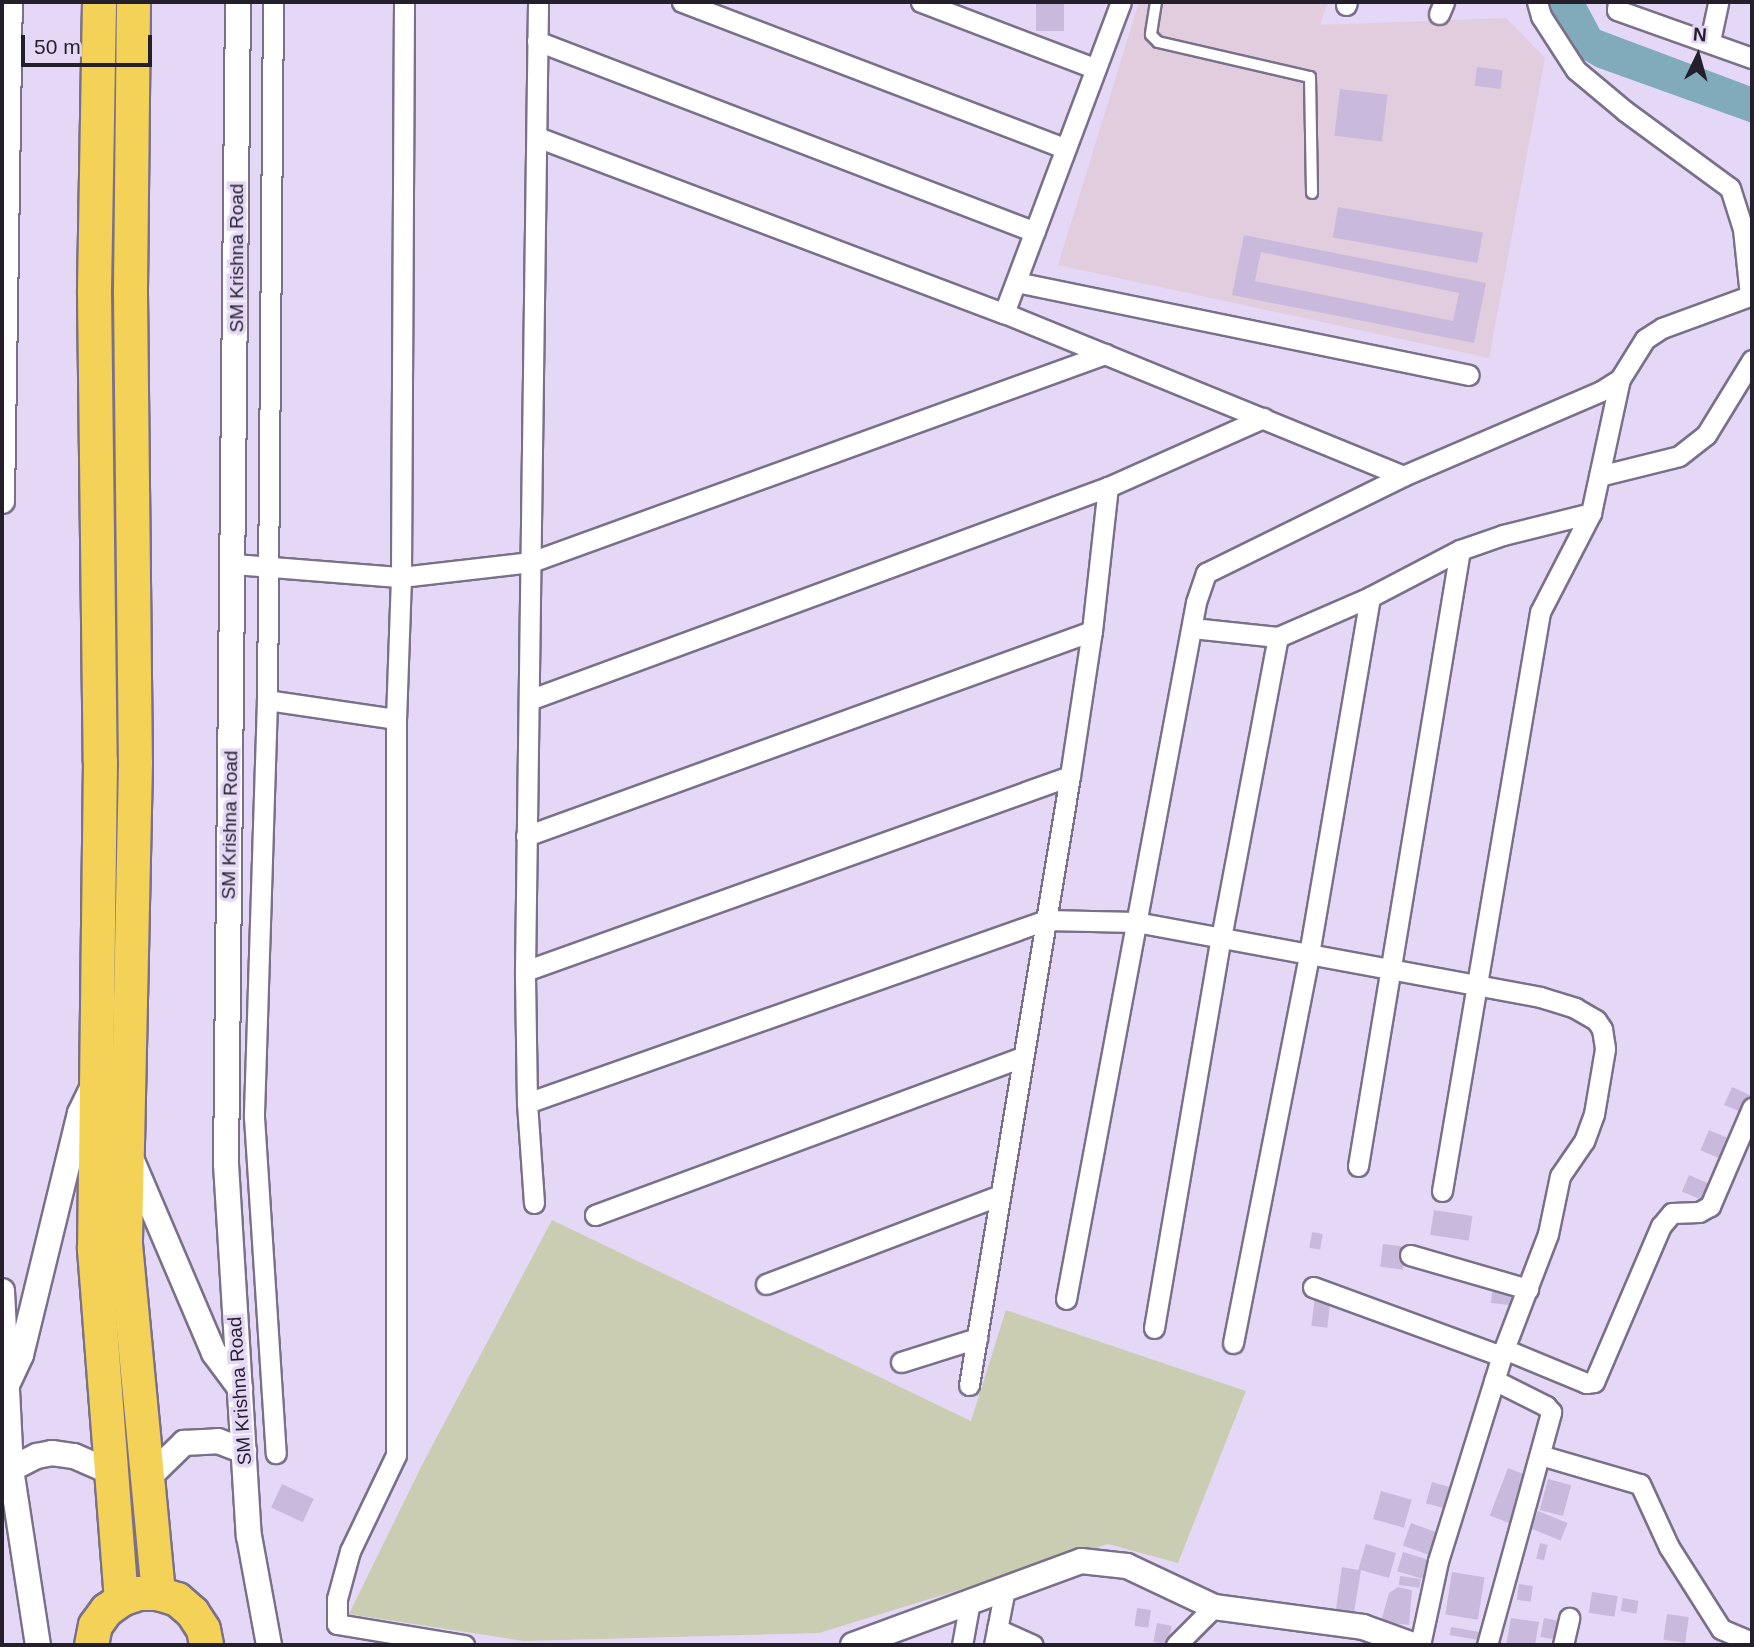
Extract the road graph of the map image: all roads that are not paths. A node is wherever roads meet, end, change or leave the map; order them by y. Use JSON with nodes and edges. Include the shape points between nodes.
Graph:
{"nodes":[{"id":1,"x":10,"y":2,"type":"edge"},
{"id":2,"x":99,"y":2,"type":"edge"},
{"id":3,"x":133,"y":2,"type":"edge"},
{"id":4,"x":238,"y":2,"type":"edge"},
{"id":5,"x":273,"y":2,"type":"edge"},
{"id":6,"x":404,"y":2,"type":"edge"},
{"id":7,"x":538,"y":2,"type":"edge"},
{"id":8,"x":682,"y":2,"type":"edge"},
{"id":9,"x":920,"y":2,"type":"edge"},
{"id":10,"x":1121,"y":2,"type":"edge"},
{"id":11,"x":1156,"y":2,"type":"edge"},
{"id":12,"x":1537,"y":2,"type":"edge"},
{"id":13,"x":1618,"y":2,"type":"edge"},
{"id":14,"x":1718,"y":2,"type":"edge"},
{"id":15,"x":537,"y":41,"type":"junction"},
{"id":16,"x":1710,"y":41,"type":"junction"},
{"id":17,"x":1752,"y":58,"type":"edge"},
{"id":18,"x":1096,"y":69,"type":"junction"},
{"id":19,"x":537,"y":137,"type":"junction"},
{"id":20,"x":1065,"y":148,"type":"junction"},
{"id":21,"x":1312,"y":193,"type":"dead end"},
{"id":22,"x":1035,"y":232,"type":"junction"},
{"id":23,"x":1016,"y":282,"type":"junction"},
{"id":24,"x":1751,"y":296,"type":"edge"},
{"id":25,"x":4,"y":301,"type":"edge"},
{"id":26,"x":1004,"y":313,"type":"junction"},
{"id":27,"x":1105,"y":354,"type":"junction"},
{"id":28,"x":1752,"y":360,"type":"edge"},
{"id":29,"x":1469,"y":375,"type":"dead end"},
{"id":30,"x":1620,"y":379,"type":"junction"},
{"id":31,"x":1263,"y":418,"type":"junction"},
{"id":32,"x":1403,"y":476,"type":"junction"},
{"id":33,"x":1599,"y":477,"type":"junction"},
{"id":34,"x":1108,"y":486,"type":"junction"},
{"id":35,"x":2,"y":501,"type":"edge"},
{"id":36,"x":1591,"y":513,"type":"junction"},
{"id":37,"x":1460,"y":550,"type":"junction"},
{"id":38,"x":531,"y":562,"type":"junction"},
{"id":39,"x":234,"y":564,"type":"junction"},
{"id":40,"x":267,"y":566,"type":"junction"},
{"id":41,"x":401,"y":577,"type":"junction"},
{"id":42,"x":1370,"y":597,"type":"junction"},
{"id":43,"x":1192,"y":628,"type":"junction"},
{"id":44,"x":1092,"y":631,"type":"junction"},
{"id":45,"x":1278,"y":637,"type":"junction"},
{"id":46,"x":267,"y":699,"type":"junction"},
{"id":47,"x":528,"y":700,"type":"junction"},
{"id":48,"x":396,"y":719,"type":"junction"},
{"id":49,"x":1070,"y":776,"type":"junction"},
{"id":50,"x":526,"y":836,"type":"junction"},
{"id":51,"x":1046,"y":920,"type":"junction"},
{"id":52,"x":1136,"y":922,"type":"junction"},
{"id":53,"x":1221,"y":937,"type":"junction"},
{"id":54,"x":1309,"y":954,"type":"junction"},
{"id":55,"x":1393,"y":970,"type":"junction"},
{"id":56,"x":525,"y":971,"type":"junction"},
{"id":57,"x":1479,"y":986,"type":"junction"},
{"id":58,"x":1022,"y":1058,"type":"junction"},
{"id":59,"x":97,"y":1074,"type":"junction"},
{"id":60,"x":527,"y":1103,"type":"junction"},
{"id":61,"x":1752,"y":1108,"type":"edge"},
{"id":62,"x":127,"y":1149,"type":"junction"},
{"id":63,"x":1358,"y":1166,"type":"dead end"},
{"id":64,"x":1442,"y":1191,"type":"dead end"},
{"id":65,"x":1000,"y":1195,"type":"junction"},
{"id":66,"x":534,"y":1203,"type":"dead end"},
{"id":67,"x":595,"y":1215,"type":"dead end"},
{"id":68,"x":1410,"y":1255,"type":"dead end"},
{"id":69,"x":766,"y":1284,"type":"dead end"},
{"id":70,"x":1313,"y":1287,"type":"dead end"},
{"id":71,"x":1528,"y":1289,"type":"junction"},
{"id":72,"x":2,"y":1291,"type":"edge"},
{"id":73,"x":1066,"y":1299,"type":"dead end"},
{"id":74,"x":1154,"y":1328,"type":"dead end"},
{"id":75,"x":977,"y":1338,"type":"junction"},
{"id":76,"x":1233,"y":1343,"type":"dead end"},
{"id":77,"x":1503,"y":1352,"type":"junction"},
{"id":78,"x":901,"y":1362,"type":"dead end"},
{"id":79,"x":1494,"y":1380,"type":"junction"},
{"id":80,"x":969,"y":1385,"type":"dead end"},
{"id":81,"x":3,"y":1387,"type":"edge"},
{"id":82,"x":240,"y":1389,"type":"junction"},
{"id":83,"x":244,"y":1451,"type":"junction"},
{"id":84,"x":276,"y":1453,"type":"dead end"},
{"id":85,"x":1540,"y":1455,"type":"junction"},
{"id":86,"x":11,"y":1469,"type":"junction"},
{"id":87,"x":111,"y":1472,"type":"junction"},
{"id":88,"x":147,"y":1479,"type":"junction"},
{"id":89,"x":1005,"y":1589,"type":"junction"},
{"id":90,"x":158,"y":1592,"type":"junction"},
{"id":91,"x":121,"y":1598,"type":"junction"},
{"id":92,"x":970,"y":1601,"type":"junction"},
{"id":93,"x":1214,"y":1607,"type":"junction"},
{"id":94,"x":1569,"y":1618,"type":"dead end"},
{"id":95,"x":996,"y":1637,"type":"edge"},
{"id":96,"x":1752,"y":1642,"type":"edge"},
{"id":97,"x":1407,"y":1644,"type":"edge"},
{"id":98,"x":38,"y":1645,"type":"edge"},
{"id":99,"x":91,"y":1645,"type":"edge"},
{"id":100,"x":206,"y":1645,"type":"edge"},
{"id":101,"x":269,"y":1645,"type":"edge"},
{"id":102,"x":464,"y":1645,"type":"edge"},
{"id":103,"x":853,"y":1645,"type":"edge"},
{"id":104,"x":962,"y":1645,"type":"edge"},
{"id":105,"x":1032,"y":1645,"type":"edge"},
{"id":106,"x":1176,"y":1645,"type":"edge"},
{"id":107,"x":1487,"y":1645,"type":"edge"},
{"id":108,"x":1563,"y":1645,"type":"edge"}],
"edges":[{"from":1,"to":25,"type":"street"},
{"from":2,"to":59,"type":"highway","via":[[94,293],[100,761]]},
{"from":3,"to":62,"type":"highway","via":[[130,293],[135,762]]},
{"from":4,"to":39,"type":"street","name":"SM Krishna Road"},
{"from":5,"to":40,"type":"street"},
{"from":6,"to":41,"type":"street"},
{"from":7,"to":15,"type":"street"},
{"from":8,"to":20,"type":"street"},
{"from":9,"to":18,"type":"street"},
{"from":10,"to":18,"type":"street"},
{"from":11,"to":21,"type":"lane","via":[[1151,35],[1158,42],[1310,77]]},
{"from":12,"to":24,"type":"street","via":[[1576,70],[1730,188],[1743,229]]},
{"from":13,"to":16,"type":"street","via":[[1617,10]]},
{"from":14,"to":16,"type":"street"},
{"from":15,"to":19,"type":"street"},
{"from":15,"to":22,"type":"street"},
{"from":16,"to":17,"type":"street"},
{"from":18,"to":20,"type":"street"},
{"from":19,"to":26,"type":"street"},
{"from":19,"to":38,"type":"street"},
{"from":20,"to":22,"type":"street"},
{"from":22,"to":23,"type":"street"},
{"from":23,"to":26,"type":"street"},
{"from":23,"to":29,"type":"street"},
{"from":24,"to":30,"type":"street","via":[[1662,328],[1645,339]]},
{"from":25,"to":35,"type":"street"},
{"from":26,"to":27,"type":"street"},
{"from":27,"to":31,"type":"street"},
{"from":27,"to":38,"type":"street"},
{"from":28,"to":33,"type":"street","via":[[1706,435],[1679,456]]},
{"from":30,"to":32,"type":"street"},
{"from":30,"to":33,"type":"street"},
{"from":31,"to":32,"type":"street"},
{"from":31,"to":34,"type":"street"},
{"from":32,"to":43,"type":"street","via":[[1206,573]]},
{"from":33,"to":36,"type":"street"},
{"from":34,"to":44,"type":"street"},
{"from":34,"to":47,"type":"street"},
{"from":36,"to":37,"type":"street"},
{"from":36,"to":57,"type":"street","via":[[1540,612]]},
{"from":37,"to":42,"type":"street"},
{"from":37,"to":55,"type":"street"},
{"from":38,"to":41,"type":"street"},
{"from":38,"to":47,"type":"street"},
{"from":39,"to":40,"type":"street"},
{"from":39,"to":82,"type":"street","name":"SM Krishna Road","via":[[226,1164]]},
{"from":40,"to":41,"type":"street"},
{"from":40,"to":46,"type":"street"},
{"from":41,"to":48,"type":"street"},
{"from":42,"to":45,"type":"street"},
{"from":42,"to":54,"type":"street"},
{"from":43,"to":45,"type":"street"},
{"from":43,"to":52,"type":"street"},
{"from":44,"to":49,"type":"street"},
{"from":44,"to":50,"type":"street"},
{"from":45,"to":53,"type":"street"},
{"from":46,"to":48,"type":"street"},
{"from":46,"to":84,"type":"street","via":[[254,1117]]},
{"from":47,"to":50,"type":"street"},
{"from":48,"to":102,"type":"street","via":[[396,1455],[350,1551],[337,1599],[337,1623]]},
{"from":49,"to":51,"type":"street"},
{"from":49,"to":56,"type":"street"},
{"from":50,"to":56,"type":"street"},
{"from":51,"to":52,"type":"street"},
{"from":51,"to":58,"type":"street"},
{"from":51,"to":60,"type":"street"},
{"from":52,"to":53,"type":"street"},
{"from":52,"to":73,"type":"street"},
{"from":53,"to":54,"type":"street"},
{"from":53,"to":74,"type":"street"},
{"from":54,"to":55,"type":"street"},
{"from":54,"to":76,"type":"street"},
{"from":55,"to":57,"type":"street"},
{"from":55,"to":63,"type":"street"},
{"from":56,"to":60,"type":"street"},
{"from":57,"to":64,"type":"street"},
{"from":57,"to":71,"type":"street","via":[[1575,1008],[1596,1020],[1605,1049],[1594,1114],[1584,1141],[1560,1176],[1548,1234]]},
{"from":58,"to":65,"type":"street"},
{"from":58,"to":67,"type":"street"},
{"from":59,"to":81,"type":"street","via":[[80,1113],[21,1355]]},
{"from":59,"to":87,"type":"highway","via":[[94,1249]]},
{"from":60,"to":66,"type":"street"},
{"from":61,"to":77,"type":"street","via":[[1710,1206],[1699,1212],[1672,1213],[1661,1226],[1594,1382]]},
{"from":62,"to":82,"type":"street","via":[[215,1353]]},
{"from":62,"to":88,"type":"highway","via":[[125,1244]]},
{"from":65,"to":69,"type":"street"},
{"from":65,"to":75,"type":"street"},
{"from":68,"to":71,"type":"street"},
{"from":70,"to":77,"type":"street"},
{"from":71,"to":77,"type":"street"},
{"from":72,"to":81,"type":"street"},
{"from":75,"to":78,"type":"street"},
{"from":75,"to":80,"type":"street"},
{"from":77,"to":79,"type":"street"},
{"from":79,"to":85,"type":"street","via":[[1551,1412]]},
{"from":79,"to":97,"type":"street"},
{"from":81,"to":86,"type":"street"},
{"from":82,"to":83,"type":"street","name":"SM Krishna Road"},
{"from":83,"to":88,"type":"street","via":[[218,1441],[184,1443]]},
{"from":83,"to":101,"type":"street","name":"SM Krishna Road","via":[[249,1536]]},
{"from":85,"to":96,"type":"street","via":[[1640,1484],[1669,1547],[1721,1629]]},
{"from":85,"to":107,"type":"street"},
{"from":86,"to":87,"type":"street","via":[[52,1452]]},
{"from":86,"to":98,"type":"street"},
{"from":87,"to":91,"type":"highway"},
{"from":88,"to":90,"type":"highway"},
{"from":89,"to":92,"type":"street"},
{"from":89,"to":93,"type":"street","via":[[1081,1561],[1127,1566]]},
{"from":89,"to":95,"type":"street"},
{"from":90,"to":91,"type":"highway"},
{"from":90,"to":100,"type":"highway","via":[[177,1599],[192,1612]]},
{"from":91,"to":99,"type":"highway","via":[[95,1625]]},
{"from":92,"to":103,"type":"street"},
{"from":92,"to":104,"type":"street"},
{"from":93,"to":97,"type":"street","via":[[1363,1627]]},
{"from":93,"to":106,"type":"street"},
{"from":94,"to":108,"type":"street"},
{"from":95,"to":105,"type":"street","via":[[1014,1634]]}]}
